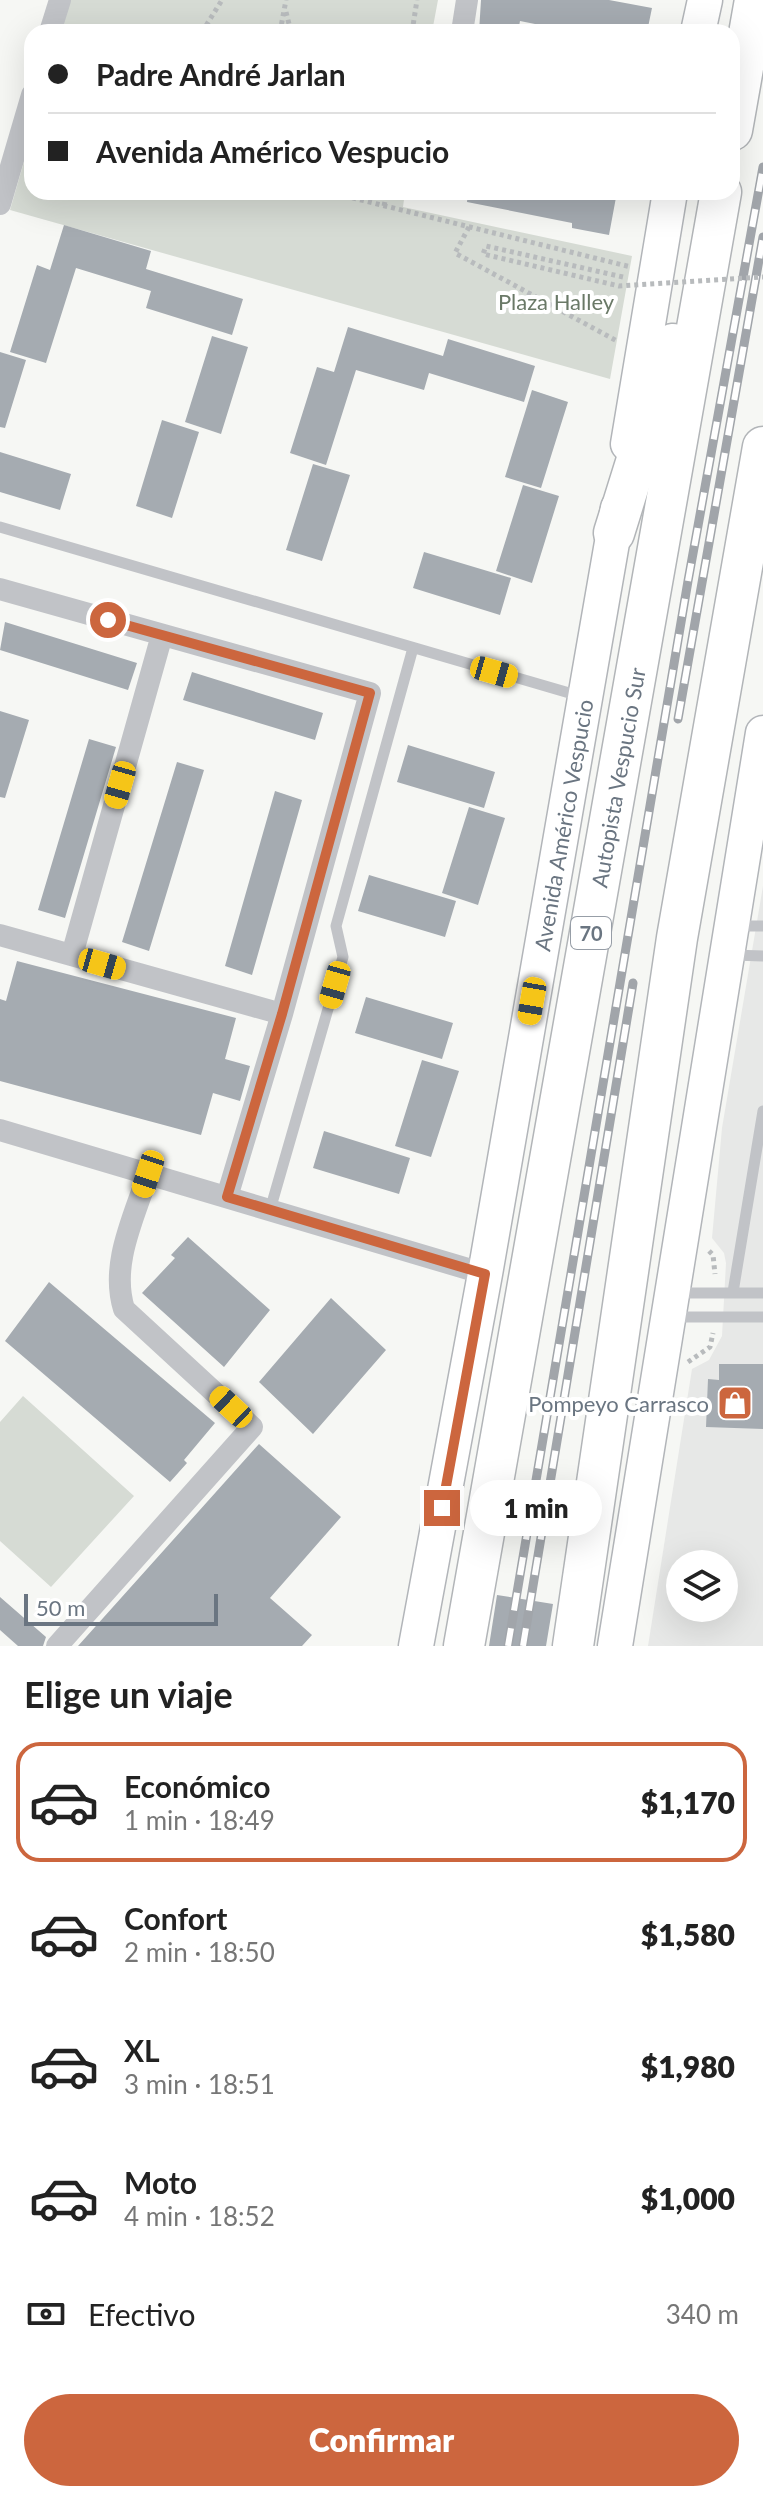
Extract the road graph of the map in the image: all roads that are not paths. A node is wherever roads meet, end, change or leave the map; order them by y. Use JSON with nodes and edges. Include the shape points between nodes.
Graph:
{"nodes":[{"id":1,"x":60,"y":0,"type":"edge"},
{"id":2,"x":467,"y":0,"type":"edge"},
{"id":3,"x":705,"y":0,"type":"edge"},
{"id":4,"x":755,"y":0,"type":"edge"},
{"id":5,"x":52,"y":24,"type":"edge"},
{"id":6,"x":463,"y":24,"type":"edge"},
{"id":7,"x":700,"y":24,"type":"edge"},
{"id":8,"x":740,"y":85,"type":"edge"},
{"id":9,"x":24,"y":122,"type":"edge"},
{"id":10,"x":669,"y":200,"type":"edge"},
{"id":11,"x":0,"y":204,"type":"edge"},
{"id":12,"x":719,"y":206,"type":"edge"},
{"id":13,"x":763,"y":447,"type":"edge"},
{"id":14,"x":0,"y":527,"type":"edge"},
{"id":15,"x":614,"y":533,"type":"junction"},
{"id":16,"x":0,"y":589,"type":"edge"},
{"id":17,"x":162,"y":635,"type":"junction"},
{"id":18,"x":413,"y":648,"type":"junction"},
{"id":19,"x":584,"y":697,"type":"junction"},
{"id":20,"x":763,"y":733,"type":"edge"},
{"id":21,"x":0,"y":935,"type":"edge"},
{"id":22,"x":741,"y":936,"type":"edge"},
{"id":23,"x":72,"y":955,"type":"junction"},
{"id":24,"x":763,"y":956,"type":"edge"},
{"id":25,"x":282,"y":1014,"type":"junction"},
{"id":26,"x":763,"y":1111,"type":"edge"},
{"id":27,"x":0,"y":1130,"type":"edge"},
{"id":28,"x":148,"y":1174,"type":"junction"},
{"id":29,"x":227,"y":1197,"type":"junction"},
{"id":30,"x":270,"y":1210,"type":"junction"},
{"id":31,"x":485,"y":1274,"type":"junction"},
{"id":32,"x":733,"y":1292,"type":"junction"},
{"id":33,"x":763,"y":1293,"type":"edge"},
{"id":34,"x":669,"y":1305,"type":"junction"},
{"id":35,"x":763,"y":1317,"type":"edge"},
{"id":36,"x":57,"y":1646,"type":"edge"},
{"id":37,"x":416,"y":1646,"type":"edge"},
{"id":38,"x":464,"y":1646,"type":"edge"},
{"id":39,"x":573,"y":1646,"type":"edge"},
{"id":40,"x":615,"y":1646,"type":"edge"}],
"edges":[{"from":1,"to":5,"type":"street"},
{"from":2,"to":6,"type":"street"},
{"from":3,"to":7,"type":"main road"},
{"from":4,"to":8,"type":"highway"},
{"from":9,"to":11,"type":"street"},
{"from":10,"to":15,"type":"main road","name":"Avenida Américo Vespucio"},
{"from":12,"to":15,"type":"highway"},
{"from":12,"to":38,"type":"highway","name":"Autopista Vespucio Sur","number":"70"},
{"from":13,"to":39,"type":"highway","via":[[677,938]]},
{"from":14,"to":18,"type":"lane"},
{"from":15,"to":19,"type":"main road","name":"Avenida Américo Vespucio"},
{"from":16,"to":17,"type":"street"},
{"from":17,"to":23,"type":"street"},
{"from":17,"to":25,"type":"street","via":[[370,693]]},
{"from":18,"to":19,"type":"lane"},
{"from":18,"to":30,"type":"lane","via":[[336,926],[343,957]]},
{"from":19,"to":31,"type":"main road","name":"Avenida Américo Vespucio"},
{"from":20,"to":22,"type":"main road"},
{"from":21,"to":23,"type":"street"},
{"from":22,"to":24,"type":"lane"},
{"from":22,"to":34,"type":"main road"},
{"from":23,"to":25,"type":"street"},
{"from":25,"to":29,"type":"street"},
{"from":26,"to":32,"type":"lane"},
{"from":27,"to":28,"type":"street"},
{"from":28,"to":29,"type":"street"},
{"from":28,"to":36,"type":"street","via":[[119,1264],[117,1287],[124,1309],[252,1427]]},
{"from":29,"to":30,"type":"street"},
{"from":30,"to":31,"type":"street"},
{"from":31,"to":37,"type":"main road","name":"Avenida Américo Vespucio"},
{"from":32,"to":33,"type":"lane"},
{"from":32,"to":34,"type":"lane"},
{"from":34,"to":35,"type":"lane"},
{"from":34,"to":40,"type":"main road"}]}
